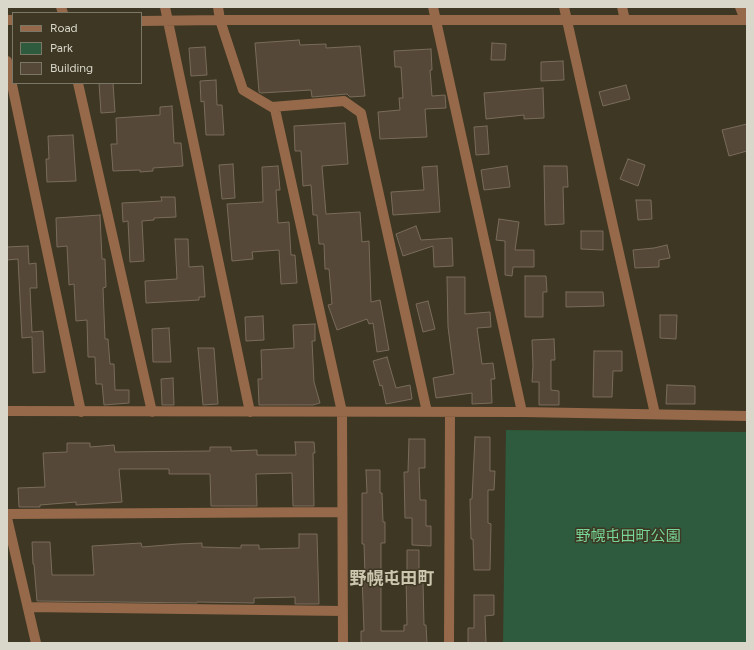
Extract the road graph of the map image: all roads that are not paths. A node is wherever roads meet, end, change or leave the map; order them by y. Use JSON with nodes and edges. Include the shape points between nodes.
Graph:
{"nodes":[{"id":1,"x":165,"y":7,"type":"edge"},
{"id":2,"x":218,"y":7,"type":"edge"},
{"id":3,"x":433,"y":7,"type":"edge"},
{"id":4,"x":564,"y":7,"type":"edge"},
{"id":5,"x":622,"y":7,"type":"edge"},
{"id":6,"x":740,"y":7,"type":"edge"},
{"id":7,"x":220,"y":20,"type":"junction"},
{"id":8,"x":435,"y":20,"type":"junction"},
{"id":9,"x":567,"y":20,"type":"junction"},
{"id":10,"x":625,"y":20,"type":"junction"},
{"id":11,"x":746,"y":20,"type":"edge"},
{"id":12,"x":142,"y":21,"type":"edge"},
{"id":13,"x":167,"y":21,"type":"junction"},
{"id":14,"x":7,"y":61,"type":"edge"},
{"id":15,"x":78,"y":84,"type":"edge"},
{"id":16,"x":272,"y":108,"type":"junction"},
{"id":17,"x":7,"y":412,"type":"edge"},
{"id":18,"x":81,"y":412,"type":"junction"},
{"id":19,"x":152,"y":412,"type":"junction"},
{"id":20,"x":250,"y":412,"type":"junction"},
{"id":21,"x":342,"y":412,"type":"junction"},
{"id":22,"x":428,"y":412,"type":"junction"},
{"id":23,"x":450,"y":412,"type":"junction"},
{"id":24,"x":522,"y":412,"type":"junction"},
{"id":25,"x":655,"y":414,"type":"junction"},
{"id":26,"x":747,"y":416,"type":"edge"},
{"id":27,"x":342,"y":512,"type":"junction"},
{"id":28,"x":7,"y":514,"type":"edge"},
{"id":29,"x":7,"y":518,"type":"edge"},
{"id":30,"x":28,"y":607,"type":"junction"},
{"id":31,"x":343,"y":611,"type":"junction"},
{"id":32,"x":36,"y":643,"type":"edge"},
{"id":33,"x":343,"y":643,"type":"edge"},
{"id":34,"x":449,"y":643,"type":"edge"}],
"edges":[{"from":1,"to":13,"type":"street"},
{"from":2,"to":7,"type":"street"},
{"from":3,"to":8,"type":"street"},
{"from":4,"to":9,"type":"street"},
{"from":5,"to":10,"type":"street"},
{"from":6,"to":11,"type":"street"},
{"from":7,"to":8,"type":"street"},
{"from":7,"to":13,"type":"street"},
{"from":7,"to":16,"type":"street","via":[[243,90]]},
{"from":8,"to":9,"type":"street"},
{"from":8,"to":24,"type":"street"},
{"from":9,"to":10,"type":"street"},
{"from":9,"to":25,"type":"street"},
{"from":10,"to":11,"type":"street"},
{"from":12,"to":13,"type":"street"},
{"from":13,"to":20,"type":"street"},
{"from":14,"to":18,"type":"street"},
{"from":15,"to":19,"type":"street"},
{"from":16,"to":21,"type":"street","via":[[275,109]]},
{"from":16,"to":22,"type":"street","via":[[344,101],[361,113]]},
{"from":17,"to":18,"type":"street"},
{"from":18,"to":19,"type":"street"},
{"from":19,"to":20,"type":"street"},
{"from":20,"to":21,"type":"street"},
{"from":21,"to":22,"type":"street"},
{"from":21,"to":27,"type":"street"},
{"from":22,"to":23,"type":"street"},
{"from":23,"to":24,"type":"street"},
{"from":23,"to":34,"type":"street"},
{"from":24,"to":25,"type":"street"},
{"from":25,"to":26,"type":"street"},
{"from":27,"to":28,"type":"street"},
{"from":27,"to":31,"type":"street"},
{"from":29,"to":30,"type":"street"},
{"from":30,"to":31,"type":"street"},
{"from":30,"to":32,"type":"street"},
{"from":31,"to":33,"type":"street"}]}
